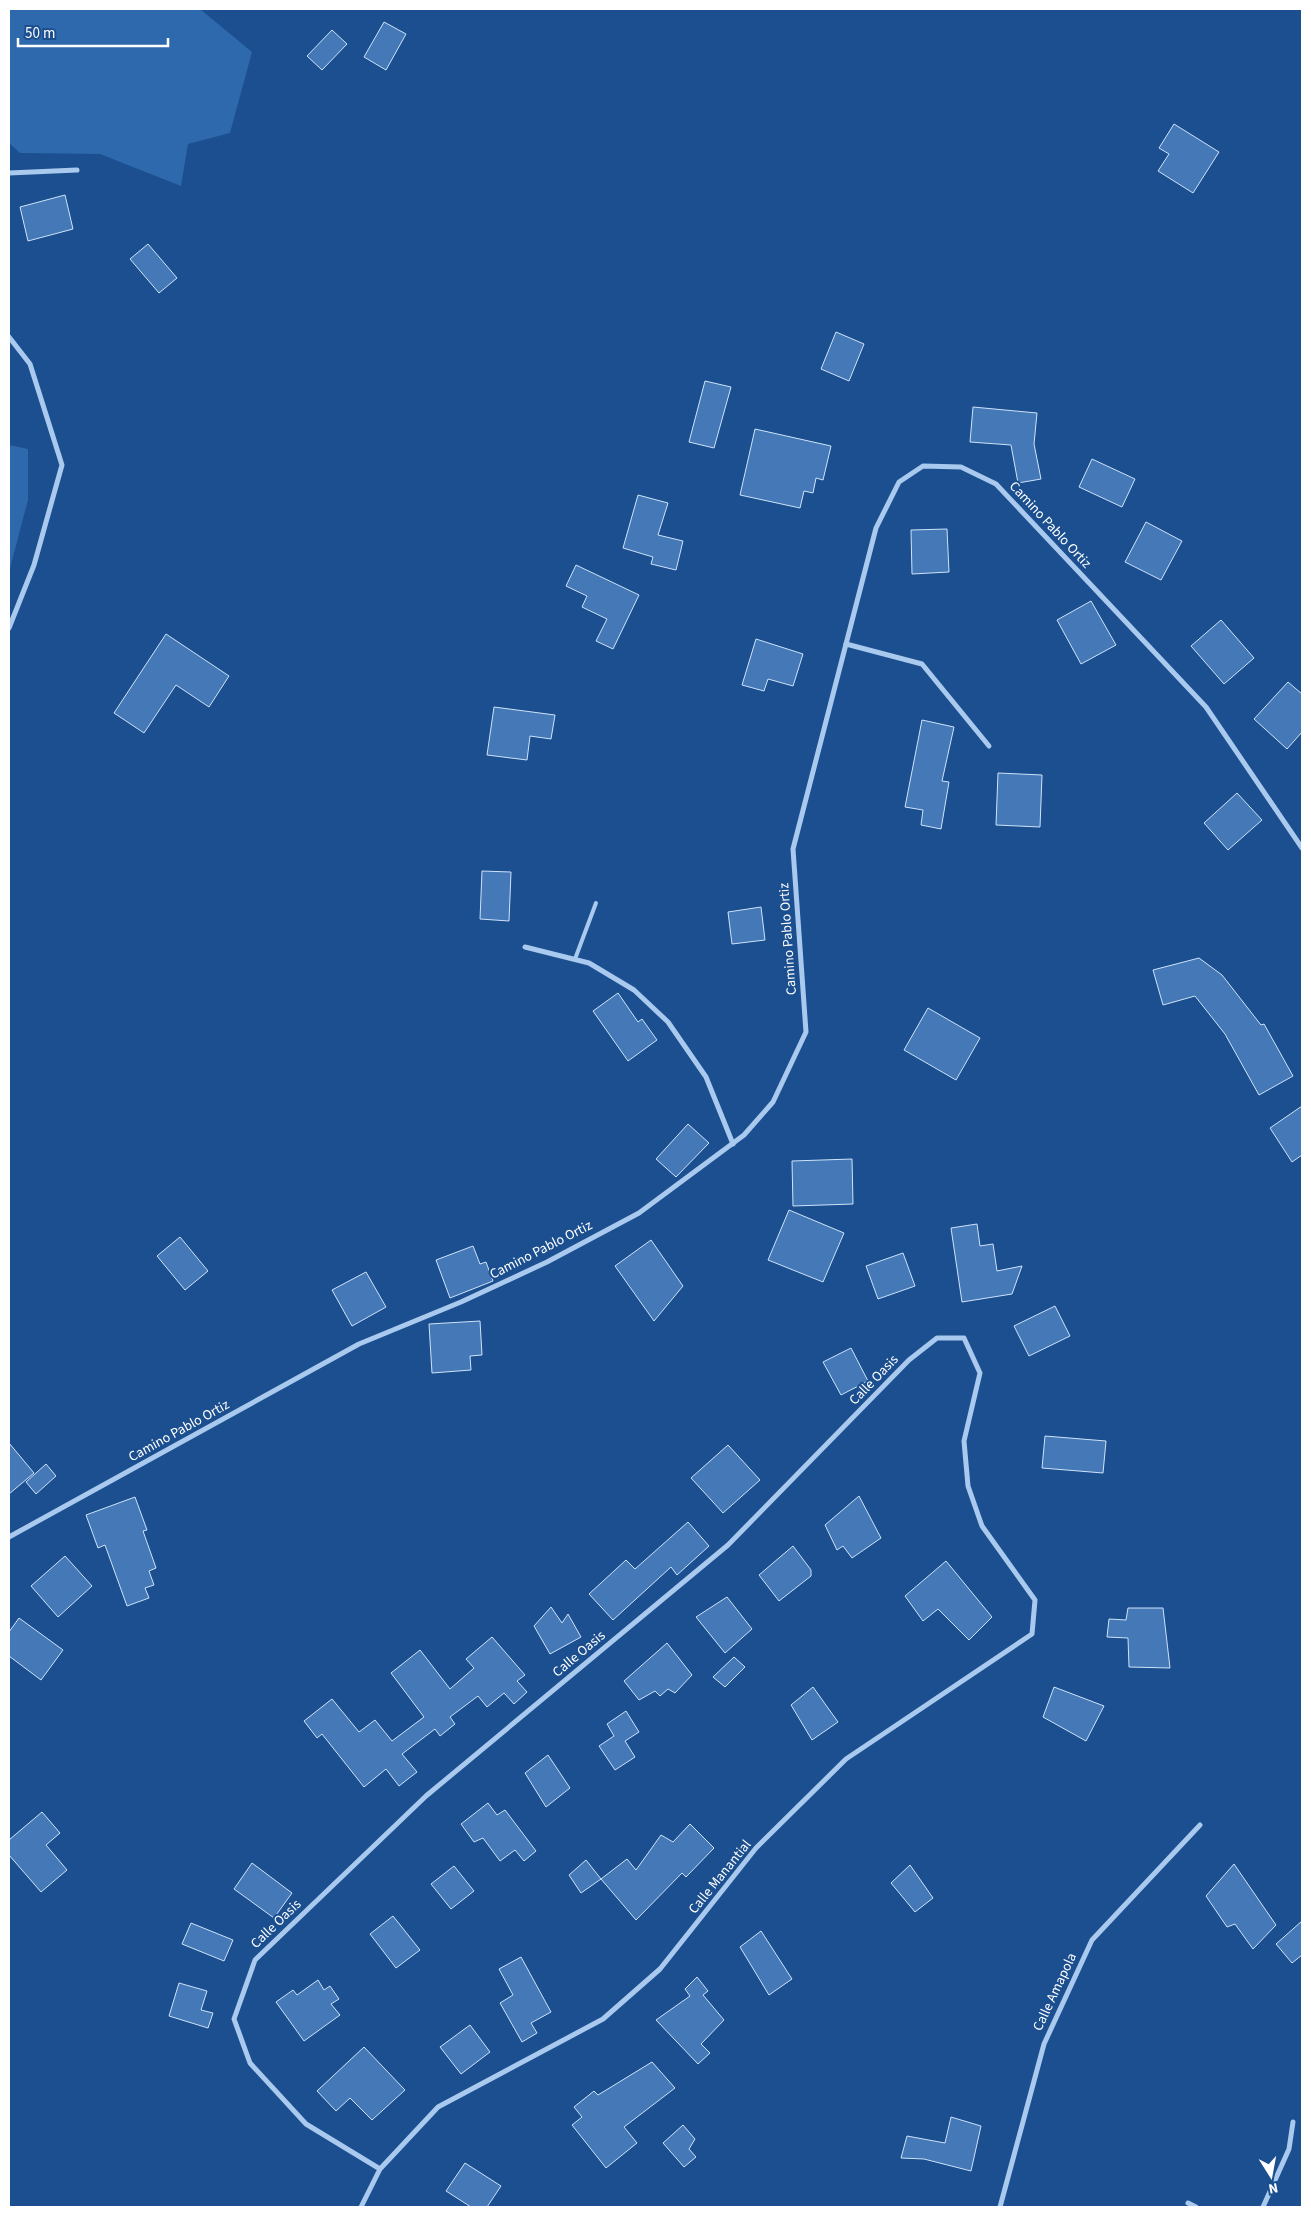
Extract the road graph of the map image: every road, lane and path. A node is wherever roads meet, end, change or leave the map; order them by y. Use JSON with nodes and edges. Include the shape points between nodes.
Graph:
{"nodes":[{"id":1,"x":78,"y":170,"type":"dead end"},
{"id":2,"x":9,"y":174,"type":"edge"},
{"id":3,"x":9,"y":337,"type":"edge"},
{"id":4,"x":9,"y":628,"type":"edge"},
{"id":5,"x":846,"y":644,"type":"junction"},
{"id":6,"x":989,"y":746,"type":"dead end"},
{"id":7,"x":1302,"y":848,"type":"edge"},
{"id":8,"x":596,"y":903,"type":"dead end"},
{"id":9,"x":525,"y":947,"type":"dead end"},
{"id":10,"x":575,"y":958,"type":"junction"},
{"id":11,"x":733,"y":1144,"type":"junction"},
{"id":12,"x":9,"y":1536,"type":"edge"},
{"id":13,"x":995,"y":1544,"type":"joint"},
{"id":14,"x":1200,"y":1825,"type":"dead end"},
{"id":15,"x":1293,"y":2122,"type":"dead end"},
{"id":16,"x":380,"y":2169,"type":"junction"},
{"id":17,"x":1188,"y":2203,"type":"dead end"},
{"id":18,"x":361,"y":2207,"type":"edge"},
{"id":19,"x":1000,"y":2207,"type":"edge"},
{"id":20,"x":1196,"y":2207,"type":"edge"},
{"id":21,"x":1263,"y":2207,"type":"edge"}],
"edges":[{"from":1,"to":2,"type":"street"},
{"from":3,"to":4,"type":"street","via":[[30,364],[62,464],[34,565]]},
{"from":5,"to":6,"type":"street","via":[[922,664]]},
{"from":5,"to":7,"type":"street","name":"Camino Pablo Ortiz","via":[[876,528],[899,482],[923,466],[961,467],[996,484],[1206,707]]},
{"from":5,"to":11,"type":"street","name":"Camino Pablo Ortiz","via":[[793,849],[806,1032],[773,1102]]},
{"from":8,"to":10,"type":"lane"},
{"from":9,"to":10,"type":"street"},
{"from":10,"to":11,"type":"street","via":[[589,962],[634,990],[668,1022],[706,1077]]},
{"from":11,"to":12,"type":"street","name":"Camino Pablo Ortiz","via":[[639,1213],[462,1302],[360,1344]]},
{"from":13,"to":16,"type":"street","name":"Calle Manantial","via":[[1035,1600],[1032,1634],[846,1759],[756,1848],[660,1969],[603,2019],[438,2107]]},
{"from":13,"to":16,"type":"street","name":"Calle Oasis","via":[[982,1526],[968,1486],[964,1441],[980,1373],[964,1338],[937,1338],[909,1360],[728,1545],[426,1796],[255,1960],[234,2019],[250,2063],[306,2124]]},
{"from":14,"to":19,"type":"street","name":"Calle Amapola","via":[[1092,1940],[1044,2044]]},
{"from":15,"to":21,"type":"street","via":[[1288,2149]]},
{"from":16,"to":18,"type":"street","name":"Calle Manantial"},
{"from":17,"to":20,"type":"street"}]}
